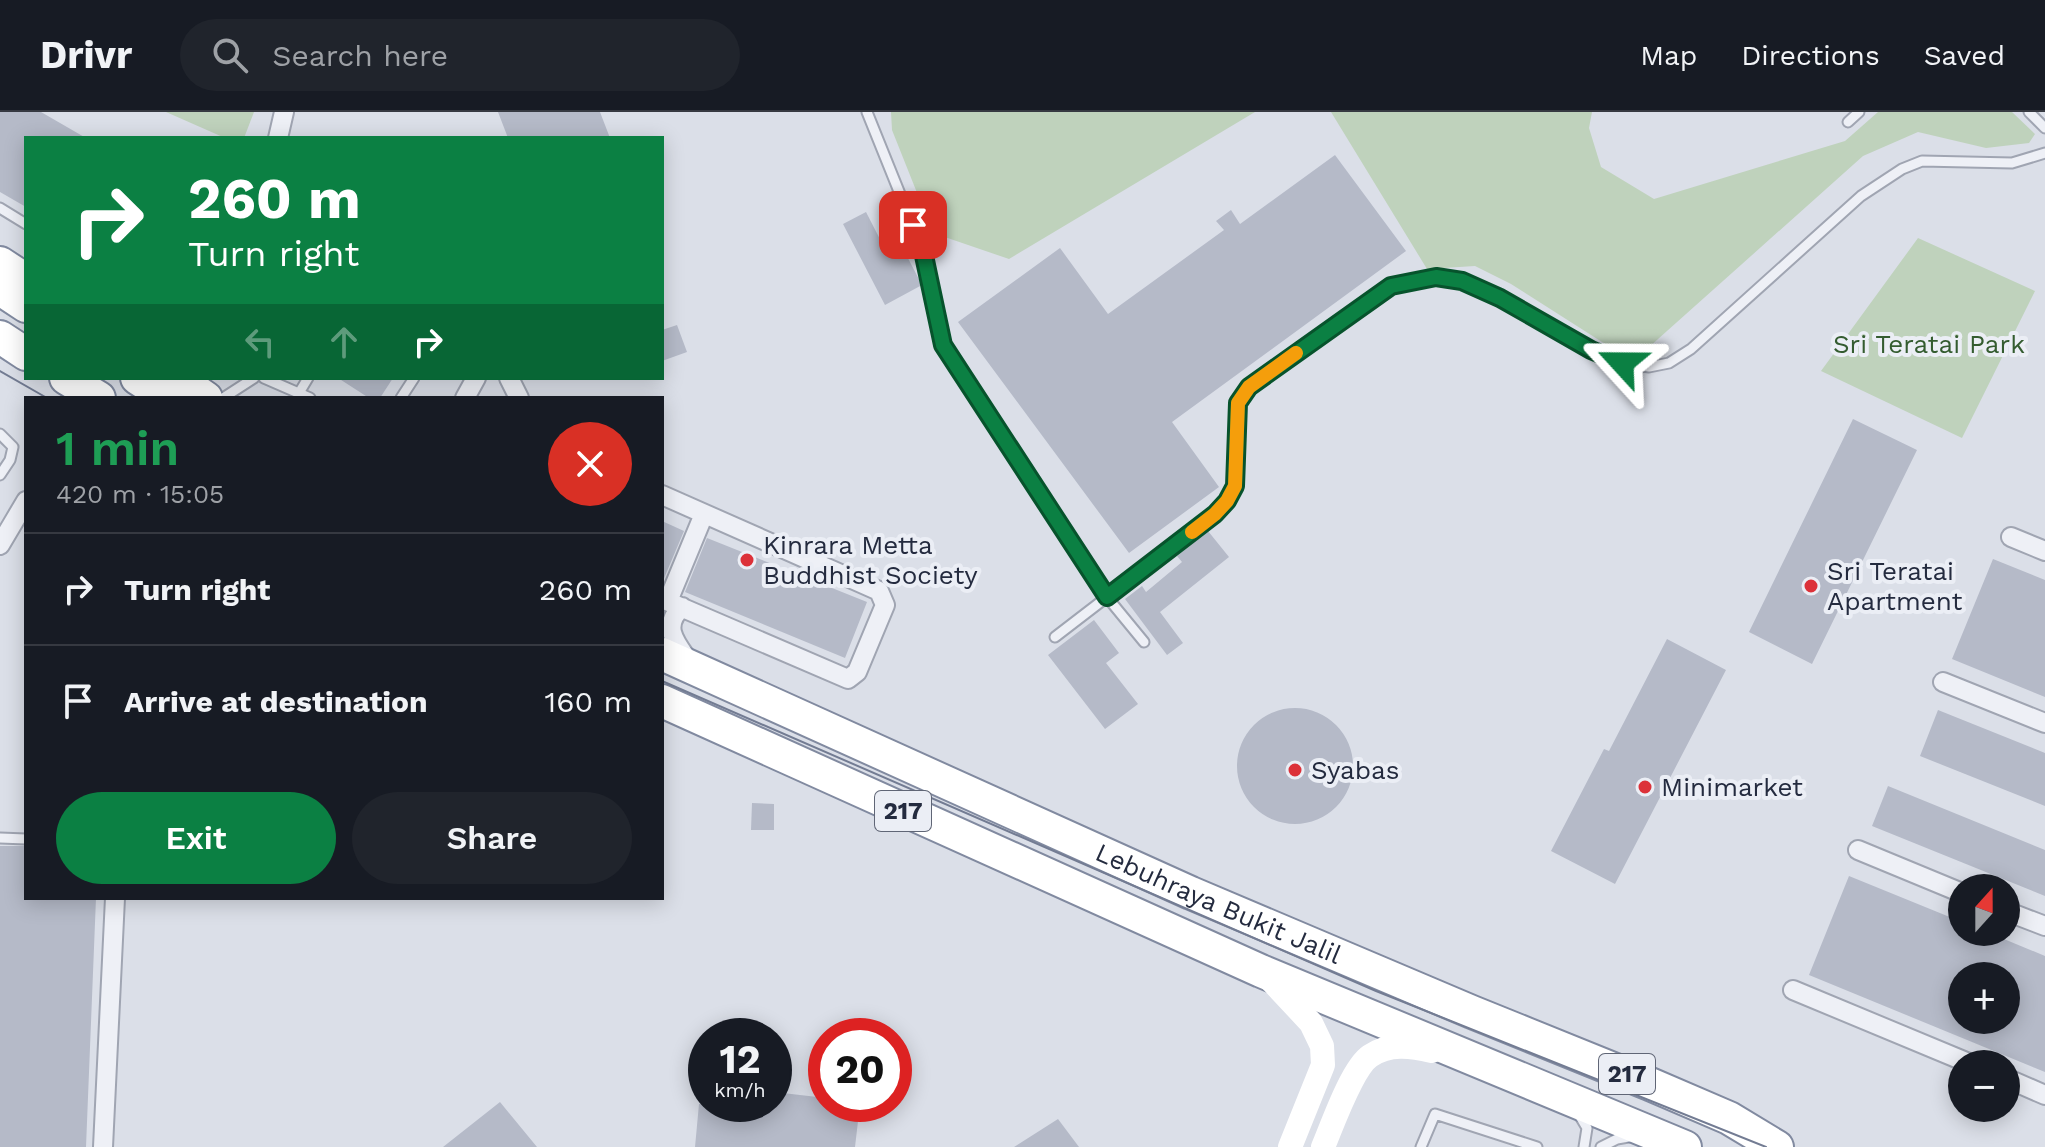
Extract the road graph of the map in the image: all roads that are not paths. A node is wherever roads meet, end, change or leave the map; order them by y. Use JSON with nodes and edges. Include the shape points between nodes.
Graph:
{"nodes":[{"id":1,"x":284,"y":112,"type":"edge"},
{"id":2,"x":867,"y":112,"type":"edge"},
{"id":3,"x":1859,"y":112,"type":"edge"},
{"id":4,"x":2029,"y":112,"type":"edge"},
{"id":5,"x":1848,"y":122,"type":"dead end"},
{"id":6,"x":2045,"y":128,"type":"edge"},
{"id":7,"x":278,"y":136,"type":"edge"},
{"id":8,"x":2045,"y":153,"type":"edge"},
{"id":9,"x":0,"y":208,"type":"edge"},
{"id":10,"x":24,"y":223,"type":"edge"},
{"id":11,"x":0,"y":263,"type":"edge"},
{"id":12,"x":24,"y":279,"type":"edge"},
{"id":13,"x":0,"y":289,"type":"edge"},
{"id":14,"x":24,"y":305,"type":"edge"},
{"id":15,"x":0,"y":337,"type":"edge"},
{"id":16,"x":24,"y":353,"type":"edge"},
{"id":17,"x":69,"y":380,"type":"edge"},
{"id":18,"x":146,"y":380,"type":"edge"},
{"id":19,"x":244,"y":380,"type":"edge"},
{"id":20,"x":269,"y":380,"type":"edge"},
{"id":21,"x":307,"y":380,"type":"edge"},
{"id":22,"x":194,"y":390,"type":"edge"},
{"id":23,"x":299,"y":393,"type":"junction"},
{"id":24,"x":96,"y":396,"type":"edge"},
{"id":25,"x":306,"y":396,"type":"edge"},
{"id":26,"x":0,"y":434,"type":"edge"},
{"id":27,"x":0,"y":475,"type":"edge"},
{"id":28,"x":664,"y":496,"type":"edge"},
{"id":29,"x":24,"y":504,"type":"edge"},
{"id":30,"x":704,"y":514,"type":"junction"},
{"id":31,"x":2011,"y":537,"type":"dead end"},
{"id":32,"x":0,"y":545,"type":"edge"},
{"id":33,"x":2045,"y":551,"type":"edge"},
{"id":34,"x":1107,"y":597,"type":"junction"},
{"id":35,"x":671,"y":602,"type":"edge"},
{"id":36,"x":1055,"y":637,"type":"dead end"},
{"id":37,"x":1144,"y":642,"type":"dead end"},
{"id":38,"x":664,"y":655,"type":"edge"},
{"id":39,"x":693,"y":669,"type":"junction"},
{"id":40,"x":1943,"y":682,"type":"dead end"},
{"id":41,"x":664,"y":702,"type":"edge"},
{"id":42,"x":2045,"y":723,"type":"edge"},
{"id":43,"x":0,"y":838,"type":"edge"},
{"id":44,"x":24,"y":839,"type":"edge"},
{"id":45,"x":1858,"y":850,"type":"dead end"},
{"id":46,"x":1948,"y":887,"type":"edge"},
{"id":47,"x":115,"y":900,"type":"edge"},
{"id":48,"x":2020,"y":916,"type":"edge"},
{"id":49,"x":2045,"y":926,"type":"edge"},
{"id":50,"x":1261,"y":971,"type":"junction"},
{"id":51,"x":1793,"y":990,"type":"dead end"},
{"id":52,"x":1948,"y":1054,"type":"edge"},
{"id":53,"x":1477,"y":1062,"type":"junction"},
{"id":54,"x":2020,"y":1084,"type":"edge"},
{"id":55,"x":2045,"y":1095,"type":"edge"},
{"id":56,"x":1563,"y":1097,"type":"junction"},
{"id":57,"x":1677,"y":1143,"type":"edge"},
{"id":58,"x":103,"y":1147,"type":"edge"},
{"id":59,"x":1290,"y":1147,"type":"edge"},
{"id":60,"x":1323,"y":1147,"type":"edge"},
{"id":61,"x":1421,"y":1147,"type":"edge"},
{"id":62,"x":1537,"y":1147,"type":"edge"},
{"id":63,"x":1584,"y":1147,"type":"edge"},
{"id":64,"x":1601,"y":1147,"type":"edge"},
{"id":65,"x":1777,"y":1147,"type":"edge"}],
"edges":[{"from":1,"to":7,"type":"street"},
{"from":2,"to":34,"type":"lane","via":[[923,251],[943,345]]},
{"from":3,"to":5,"type":"lane"},
{"from":4,"to":6,"type":"lane"},
{"from":8,"to":34,"type":"lane","via":[[2012,163],[1922,161],[1902,169],[1861,196],[1669,363],[1622,363],[1462,281],[1436,277],[1391,286],[1249,387],[1238,403],[1235,486],[1227,501]]},
{"from":9,"to":10,"type":"lane"},
{"from":11,"to":12,"type":"highway"},
{"from":13,"to":14,"type":"highway"},
{"from":15,"to":16,"type":"highway"},
{"from":17,"to":24,"type":"highway"},
{"from":18,"to":22,"type":"highway"},
{"from":19,"to":22,"type":"lane"},
{"from":20,"to":23,"type":"lane"},
{"from":21,"to":23,"type":"lane"},
{"from":23,"to":25,"type":"lane"},
{"from":26,"to":27,"type":"lane","via":[[13,447]]},
{"from":28,"to":30,"type":"street"},
{"from":29,"to":32,"type":"street"},
{"from":30,"to":35,"type":"street"},
{"from":30,"to":35,"type":"street","via":[[879,591],[885,605],[857,672],[848,679]]},
{"from":31,"to":33,"type":"street"},
{"from":34,"to":36,"type":"lane"},
{"from":34,"to":37,"type":"lane"},
{"from":35,"to":39,"type":"street","via":[[672,637]]},
{"from":38,"to":39,"type":"highway","name":"Lebuhraya Bukit Jalil","number":"217"},
{"from":39,"to":65,"type":"highway","name":"Lebuhraya Bukit Jalil","number":"217","via":[[1191,893],[1729,1118]]},
{"from":40,"to":42,"type":"street"},
{"from":41,"to":50,"type":"highway","name":"Lebuhraya Bukit Jalil","number":"217"},
{"from":43,"to":44,"type":"lane"},
{"from":45,"to":46,"type":"street"},
{"from":47,"to":58,"type":"street"},
{"from":48,"to":49,"type":"street"},
{"from":50,"to":53,"type":"highway","name":"Lebuhraya Bukit Jalil","number":"217"},
{"from":50,"to":59,"type":"main road","via":[[1311,1023],[1322,1046],[1323,1065]]},
{"from":51,"to":52,"type":"street"},
{"from":53,"to":56,"type":"highway","name":"Lebuhraya Bukit Jalil","number":"217"},
{"from":53,"to":60,"type":"main road","via":[[1410,1046],[1390,1047],[1368,1057]]},
{"from":54,"to":55,"type":"street"},
{"from":56,"to":57,"type":"highway","name":"Lebuhraya Bukit Jalil","number":"217"},
{"from":56,"to":63,"type":"lane","via":[[1587,1128]]},
{"from":57,"to":64,"type":"lane","via":[[1630,1136]]},
{"from":61,"to":62,"type":"lane","via":[[1435,1114]]}]}
